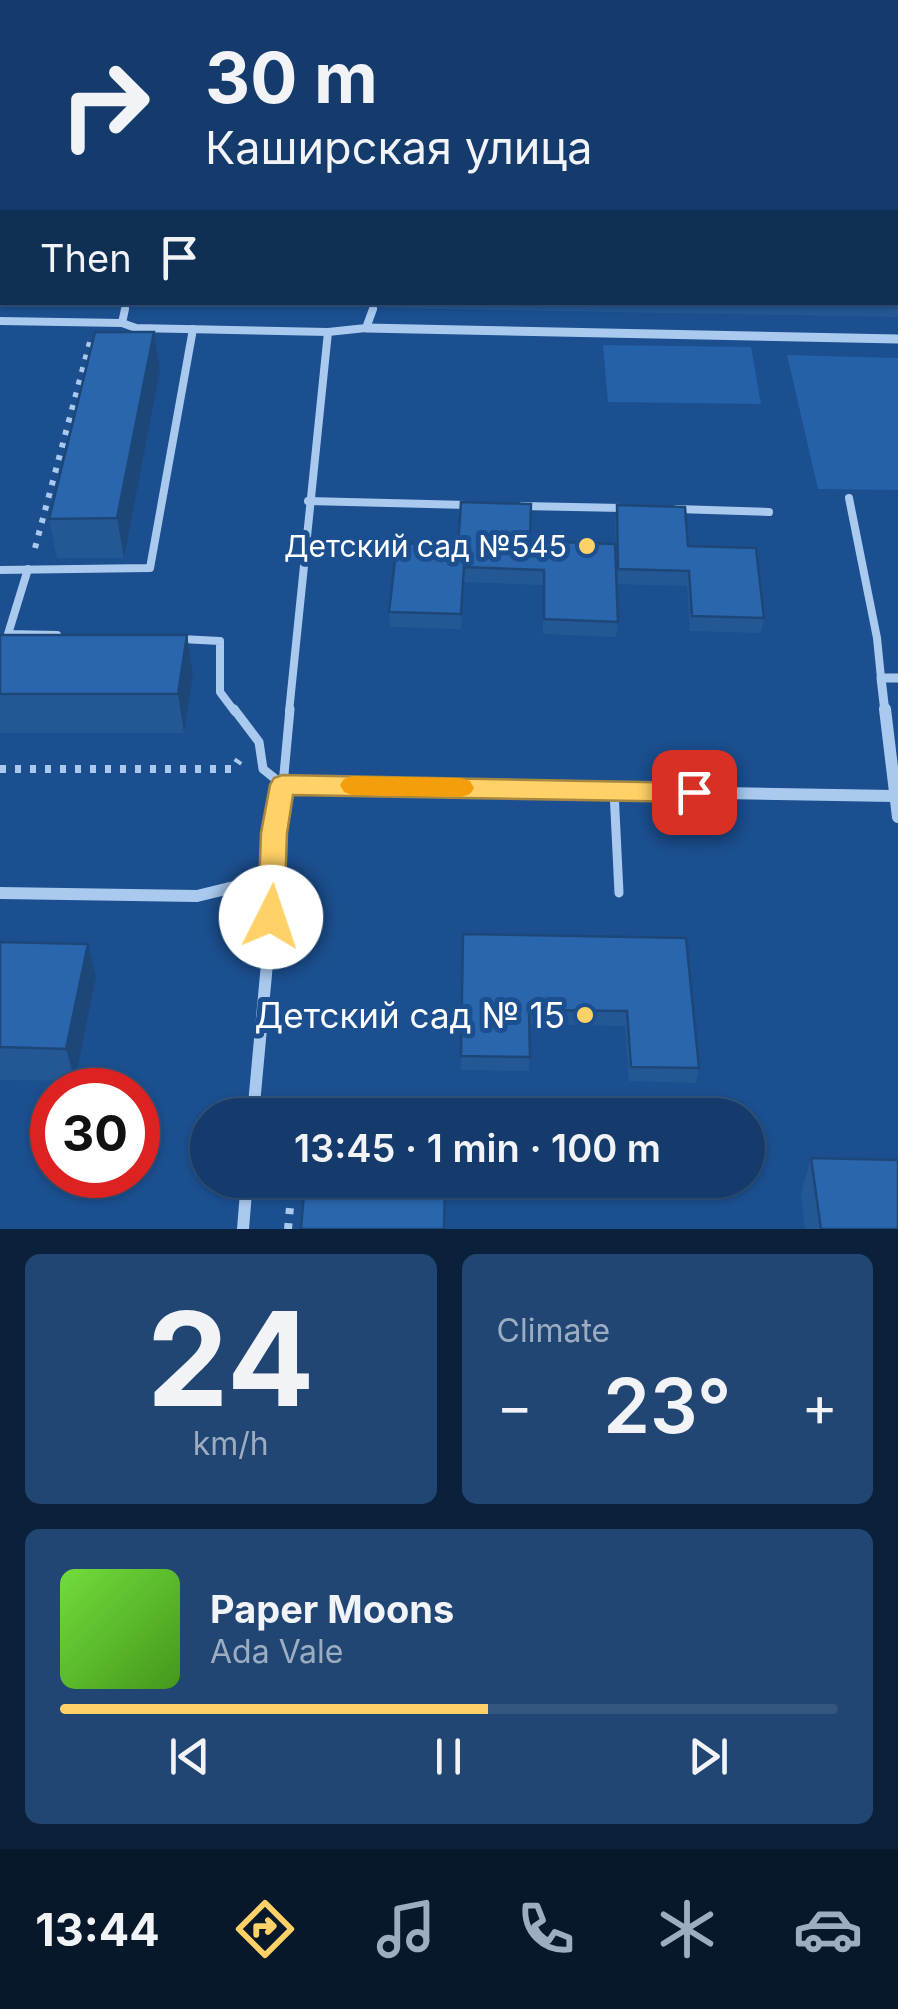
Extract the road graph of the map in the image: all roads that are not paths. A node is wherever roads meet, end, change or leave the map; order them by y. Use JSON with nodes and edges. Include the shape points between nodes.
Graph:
{"nodes":[{"id":1,"x":126,"y":305,"type":"edge"},
{"id":2,"x":374,"y":307,"type":"dead end"},
{"id":3,"x":0,"y":321,"type":"edge"},
{"id":4,"x":122,"y":322,"type":"junction"},
{"id":5,"x":366,"y":328,"type":"junction"},
{"id":6,"x":193,"y":329,"type":"junction"},
{"id":7,"x":328,"y":332,"type":"junction"},
{"id":8,"x":898,"y":339,"type":"edge"},
{"id":9,"x":849,"y":498,"type":"dead end"},
{"id":10,"x":308,"y":502,"type":"junction"},
{"id":11,"x":489,"y":505,"type":"edge"},
{"id":12,"x":509,"y":506,"type":"edge"},
{"id":13,"x":629,"y":508,"type":"edge"},
{"id":14,"x":669,"y":509,"type":"edge"},
{"id":15,"x":769,"y":512,"type":"dead end"},
{"id":16,"x":29,"y":567,"type":"junction"},
{"id":17,"x":0,"y":570,"type":"edge"},
{"id":18,"x":66,"y":636,"type":"edge"},
{"id":19,"x":162,"y":639,"type":"edge"},
{"id":20,"x":881,"y":678,"type":"junction"},
{"id":21,"x":898,"y":678,"type":"edge"},
{"id":22,"x":282,"y":785,"type":"junction"},
{"id":23,"x":614,"y":791,"type":"junction"},
{"id":24,"x":893,"y":796,"type":"junction"},
{"id":25,"x":898,"y":818,"type":"edge"},
{"id":26,"x":275,"y":877,"type":"junction"},
{"id":27,"x":619,"y":892,"type":"dead end"},
{"id":28,"x":0,"y":893,"type":"edge"},
{"id":29,"x":255,"y":1098,"type":"edge"},
{"id":30,"x":246,"y":1198,"type":"edge"},
{"id":31,"x":243,"y":1229,"type":"edge"}],
"edges":[{"from":1,"to":4,"type":"lane"},
{"from":2,"to":5,"type":"lane"},
{"from":3,"to":4,"type":"lane"},
{"from":4,"to":6,"type":"lane"},
{"from":5,"to":7,"type":"lane"},
{"from":5,"to":8,"type":"street"},
{"from":6,"to":7,"type":"lane"},
{"from":6,"to":16,"type":"lane","via":[[150,568]]},
{"from":7,"to":10,"type":"lane"},
{"from":9,"to":20,"type":"lane"},
{"from":10,"to":11,"type":"lane"},
{"from":10,"to":22,"type":"lane"},
{"from":12,"to":13,"type":"lane"},
{"from":14,"to":15,"type":"lane"},
{"from":16,"to":17,"type":"lane"},
{"from":16,"to":18,"type":"lane","via":[[8,634]]},
{"from":19,"to":22,"type":"lane","via":[[220,641],[220,692],[260,742],[262,769]]},
{"from":20,"to":21,"type":"street"},
{"from":20,"to":24,"type":"street"},
{"from":22,"to":23,"type":"street"},
{"from":22,"to":26,"type":"street"},
{"from":23,"to":24,"type":"street"},
{"from":23,"to":27,"type":"lane"},
{"from":24,"to":25,"type":"street"},
{"from":26,"to":28,"type":"street","via":[[198,896]]},
{"from":26,"to":29,"type":"street"},
{"from":30,"to":31,"type":"street"}]}
